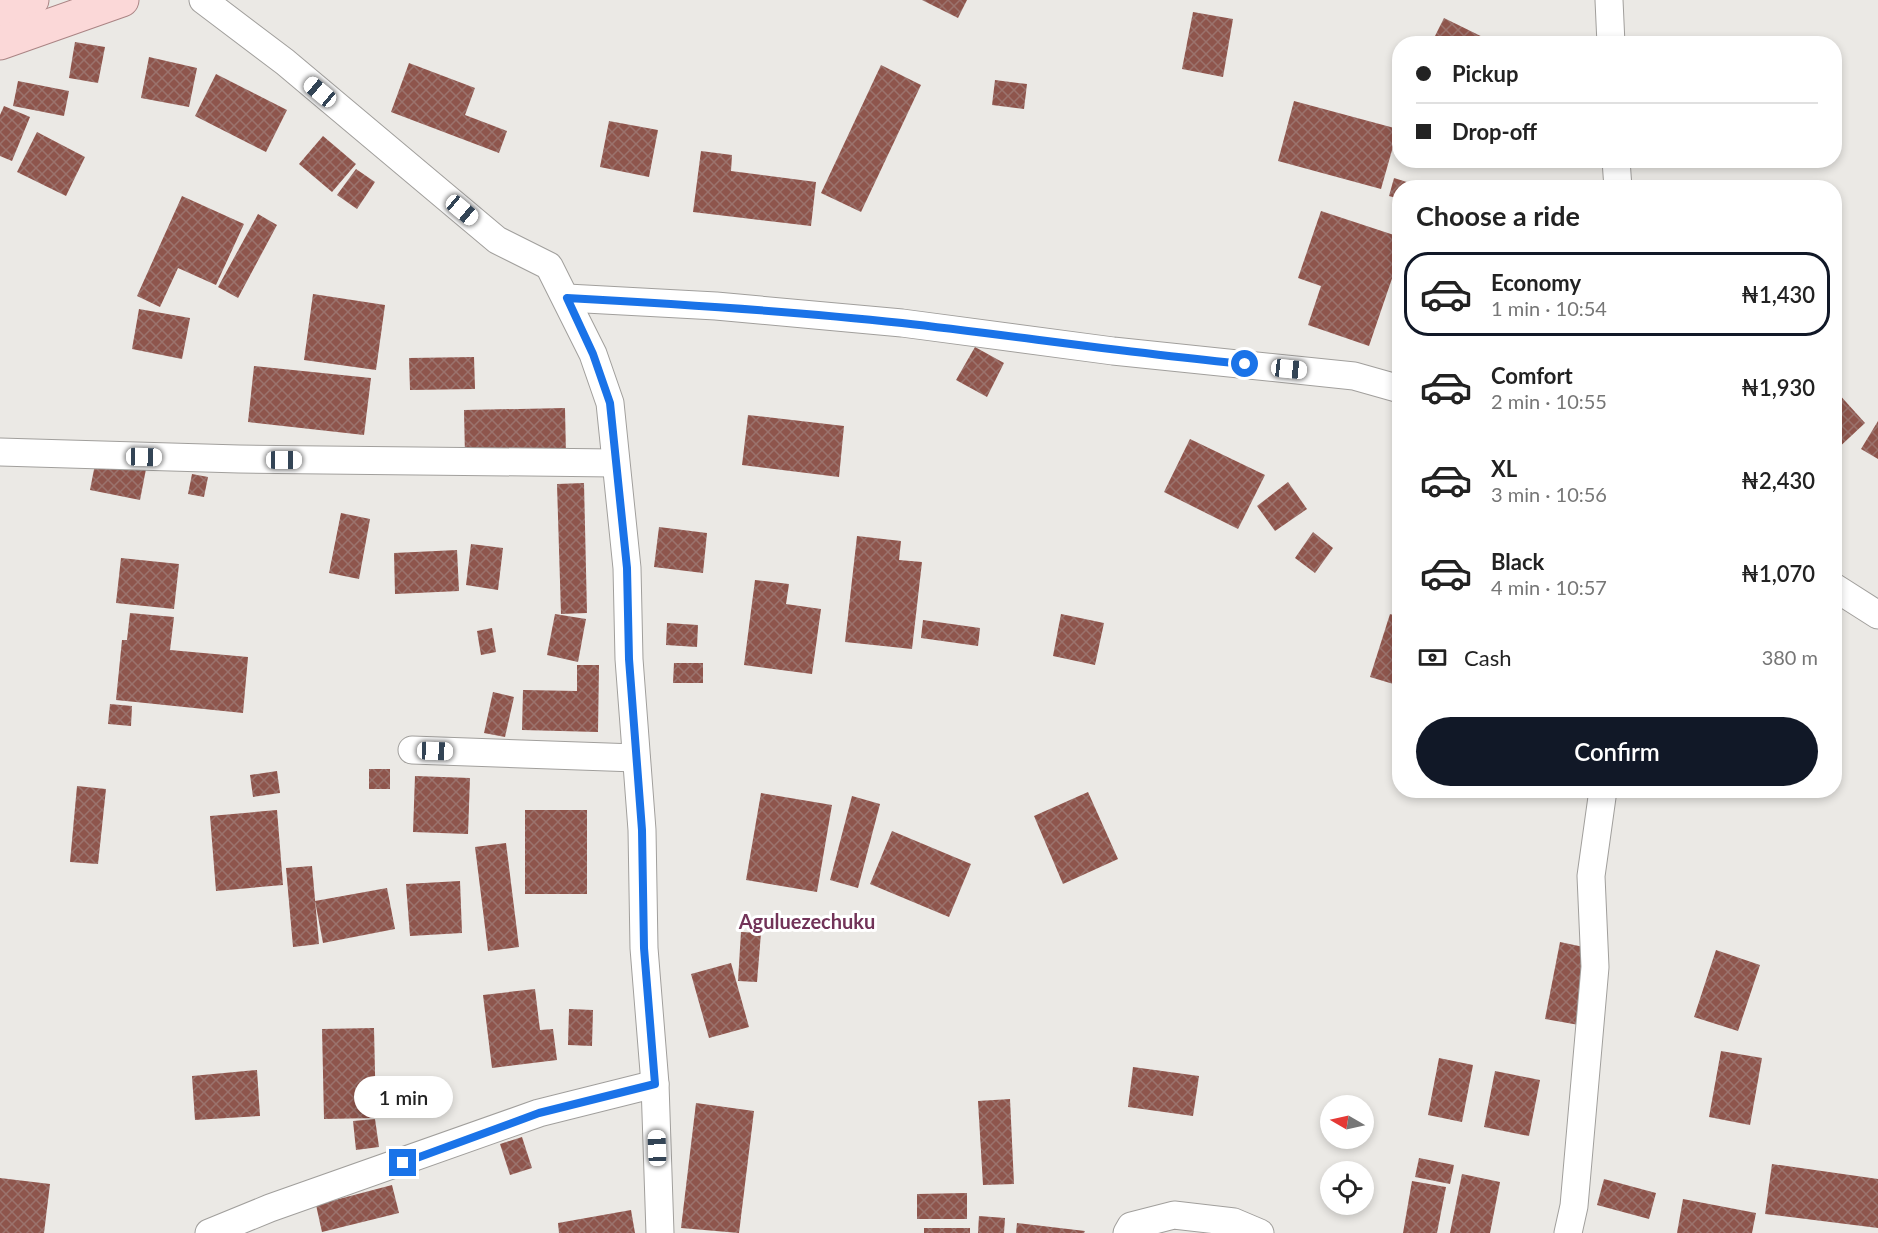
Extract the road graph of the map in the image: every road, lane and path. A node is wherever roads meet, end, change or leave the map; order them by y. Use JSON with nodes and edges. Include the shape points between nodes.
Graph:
{"nodes":[{"id":1,"x":32,"y":0,"type":"edge"},
{"id":2,"x":122,"y":0,"type":"edge"},
{"id":3,"x":203,"y":0,"type":"edge"},
{"id":4,"x":1609,"y":0,"type":"edge"},
{"id":5,"x":0,"y":10,"type":"edge"},
{"id":6,"x":1611,"y":36,"type":"edge"},
{"id":7,"x":0,"y":43,"type":"edge"},
{"id":8,"x":567,"y":298,"type":"junction"},
{"id":9,"x":1392,"y":387,"type":"edge"},
{"id":10,"x":0,"y":452,"type":"edge"},
{"id":11,"x":614,"y":463,"type":"junction"},
{"id":12,"x":1842,"y":592,"type":"edge"},
{"id":13,"x":1875,"y":612,"type":"edge"},
{"id":14,"x":412,"y":750,"type":"dead end"},
{"id":15,"x":636,"y":758,"type":"junction"},
{"id":16,"x":1602,"y":798,"type":"edge"},
{"id":17,"x":655,"y":1084,"type":"junction"},
{"id":18,"x":209,"y":1233,"type":"edge"},
{"id":19,"x":660,"y":1233,"type":"edge"},
{"id":20,"x":1127,"y":1233,"type":"edge"},
{"id":21,"x":1260,"y":1233,"type":"edge"},
{"id":22,"x":1568,"y":1233,"type":"edge"}],
"edges":[{"from":1,"to":5,"type":"main road"},
{"from":2,"to":7,"type":"main road"},
{"from":3,"to":8,"type":"street","via":[[285,62],[497,240],[549,266]]},
{"from":4,"to":6,"type":"street"},
{"from":8,"to":9,"type":"street","via":[[716,306],[902,323],[1113,351],[1354,376]]},
{"from":8,"to":11,"type":"street","via":[[610,403]]},
{"from":10,"to":11,"type":"street"},
{"from":11,"to":15,"type":"street","via":[[627,568]]},
{"from":12,"to":13,"type":"street"},
{"from":14,"to":15,"type":"street"},
{"from":15,"to":17,"type":"street","via":[[644,948]]},
{"from":16,"to":22,"type":"street","via":[[1592,876],[1595,967],[1574,1206]]},
{"from":17,"to":18,"type":"street","via":[[539,1113]]},
{"from":17,"to":19,"type":"street"},
{"from":20,"to":21,"type":"street","via":[[1131,1226],[1174,1215],[1234,1222]]}]}
